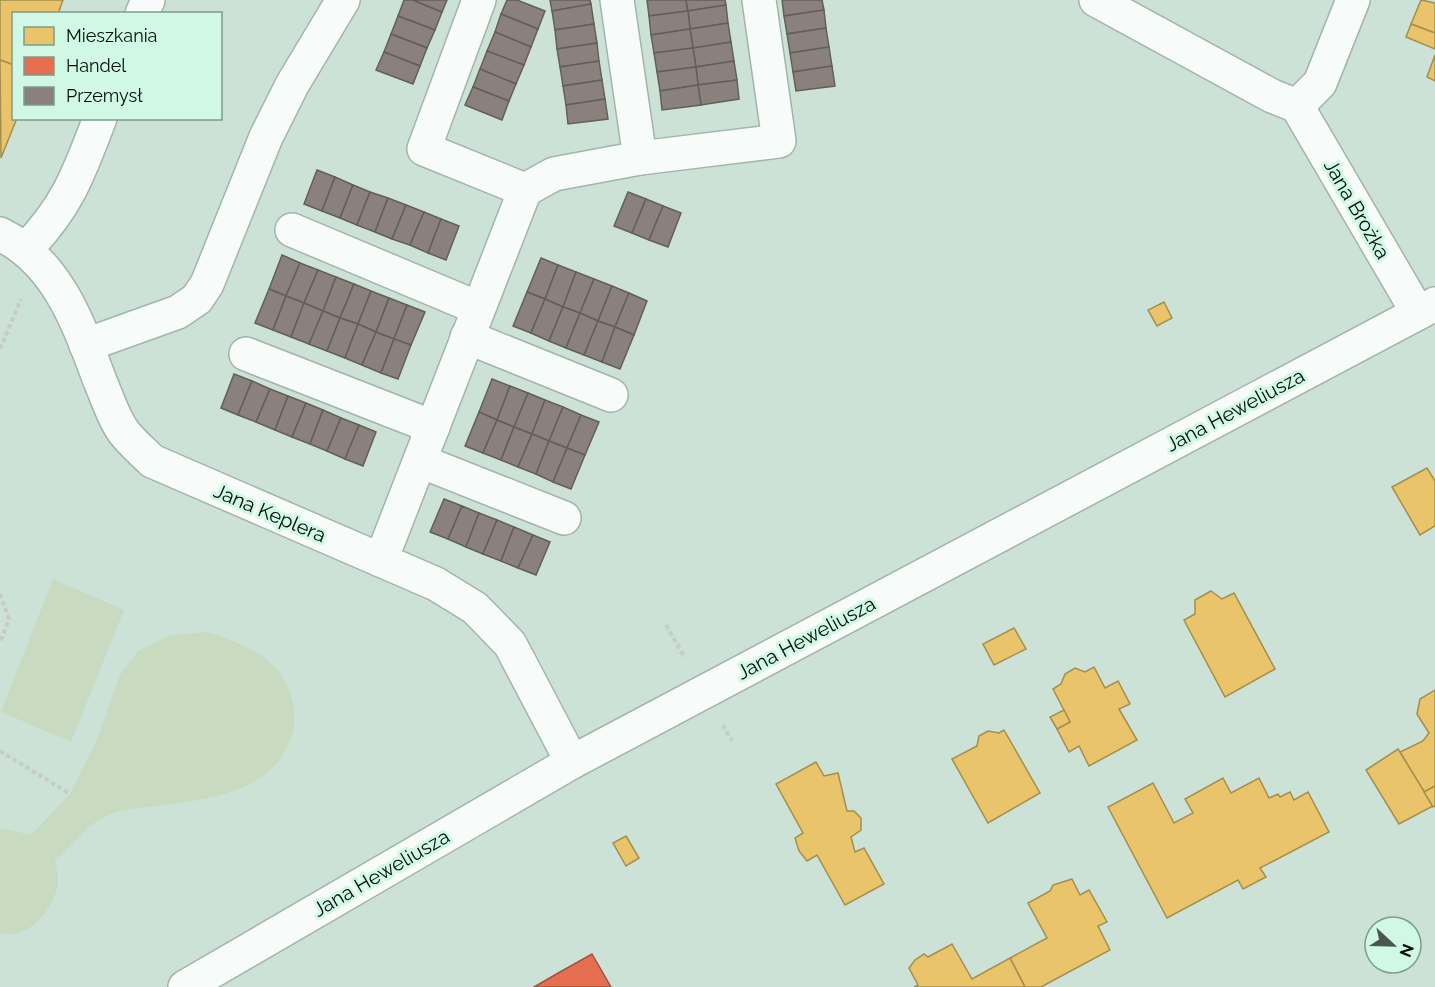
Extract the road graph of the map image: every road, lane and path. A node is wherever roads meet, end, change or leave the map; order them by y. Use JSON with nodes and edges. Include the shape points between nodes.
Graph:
{"nodes":[{"id":1,"x":342,"y":0,"type":"edge"},
{"id":2,"x":479,"y":0,"type":"edge"},
{"id":3,"x":617,"y":0,"type":"edge"},
{"id":4,"x":759,"y":0,"type":"edge"},
{"id":5,"x":1096,"y":0,"type":"edge"},
{"id":6,"x":1353,"y":0,"type":"edge"},
{"id":7,"x":1297,"y":106,"type":"junction"},
{"id":8,"x":99,"y":120,"type":"edge"},
{"id":9,"x":640,"y":158,"type":"junction"},
{"id":10,"x":525,"y":190,"type":"junction"},
{"id":11,"x":292,"y":230,"type":"dead end"},
{"id":12,"x":13,"y":241,"type":"edge"},
{"id":13,"x":22,"y":297,"type":"dead end"},
{"id":14,"x":1427,"y":308,"type":"edge"},
{"id":15,"x":473,"y":323,"type":"junction"},
{"id":16,"x":86,"y":345,"type":"junction"},
{"id":17,"x":0,"y":349,"type":"edge"},
{"id":18,"x":246,"y":354,"type":"dead end"},
{"id":19,"x":611,"y":395,"type":"dead end"},
{"id":20,"x":433,"y":427,"type":"junction"},
{"id":21,"x":420,"y":461,"type":"junction"},
{"id":22,"x":564,"y":518,"type":"dead end"},
{"id":23,"x":381,"y":560,"type":"junction"},
{"id":24,"x":0,"y":594,"type":"edge"},
{"id":25,"x":0,"y":643,"type":"edge"},
{"id":26,"x":0,"y":751,"type":"edge"},
{"id":27,"x":572,"y":762,"type":"junction"},
{"id":28,"x":70,"y":794,"type":"dead end"},
{"id":29,"x":185,"y":987,"type":"edge"}],
"edges":[{"from":1,"to":16,"type":"street","via":[[266,137],[198,299],[178,312]]},
{"from":2,"to":10,"type":"street","via":[[424,149]]},
{"from":3,"to":9,"type":"street"},
{"from":4,"to":9,"type":"street","via":[[779,141]]},
{"from":5,"to":7,"type":"street"},
{"from":6,"to":7,"type":"street","via":[[1320,82]]},
{"from":7,"to":14,"type":"street","name":"Jana Brożka"},
{"from":8,"to":12,"type":"street","via":[[72,189],[51,223]]},
{"from":9,"to":10,"type":"street","via":[[554,174]]},
{"from":10,"to":15,"type":"street"},
{"from":11,"to":15,"type":"street"},
{"from":12,"to":16,"type":"street","name":"Jana Keplera","via":[[56,284],[74,312]]},
{"from":13,"to":17,"type":"path"},
{"from":14,"to":27,"type":"street","name":"Jana Heweliusza"},
{"from":15,"to":19,"type":"street"},
{"from":15,"to":20,"type":"street"},
{"from":16,"to":23,"type":"street","name":"Jana Keplera","via":[[122,431],[152,461]]},
{"from":18,"to":20,"type":"street"},
{"from":20,"to":21,"type":"street"},
{"from":21,"to":22,"type":"street"},
{"from":21,"to":23,"type":"street"},
{"from":23,"to":27,"type":"street","name":"Jana Keplera","via":[[436,584],[475,608],[510,644]]},
{"from":24,"to":25,"type":"path","via":[[9,619]]},
{"from":26,"to":28,"type":"path"},
{"from":27,"to":29,"type":"street","name":"Jana Heweliusza"}]}
